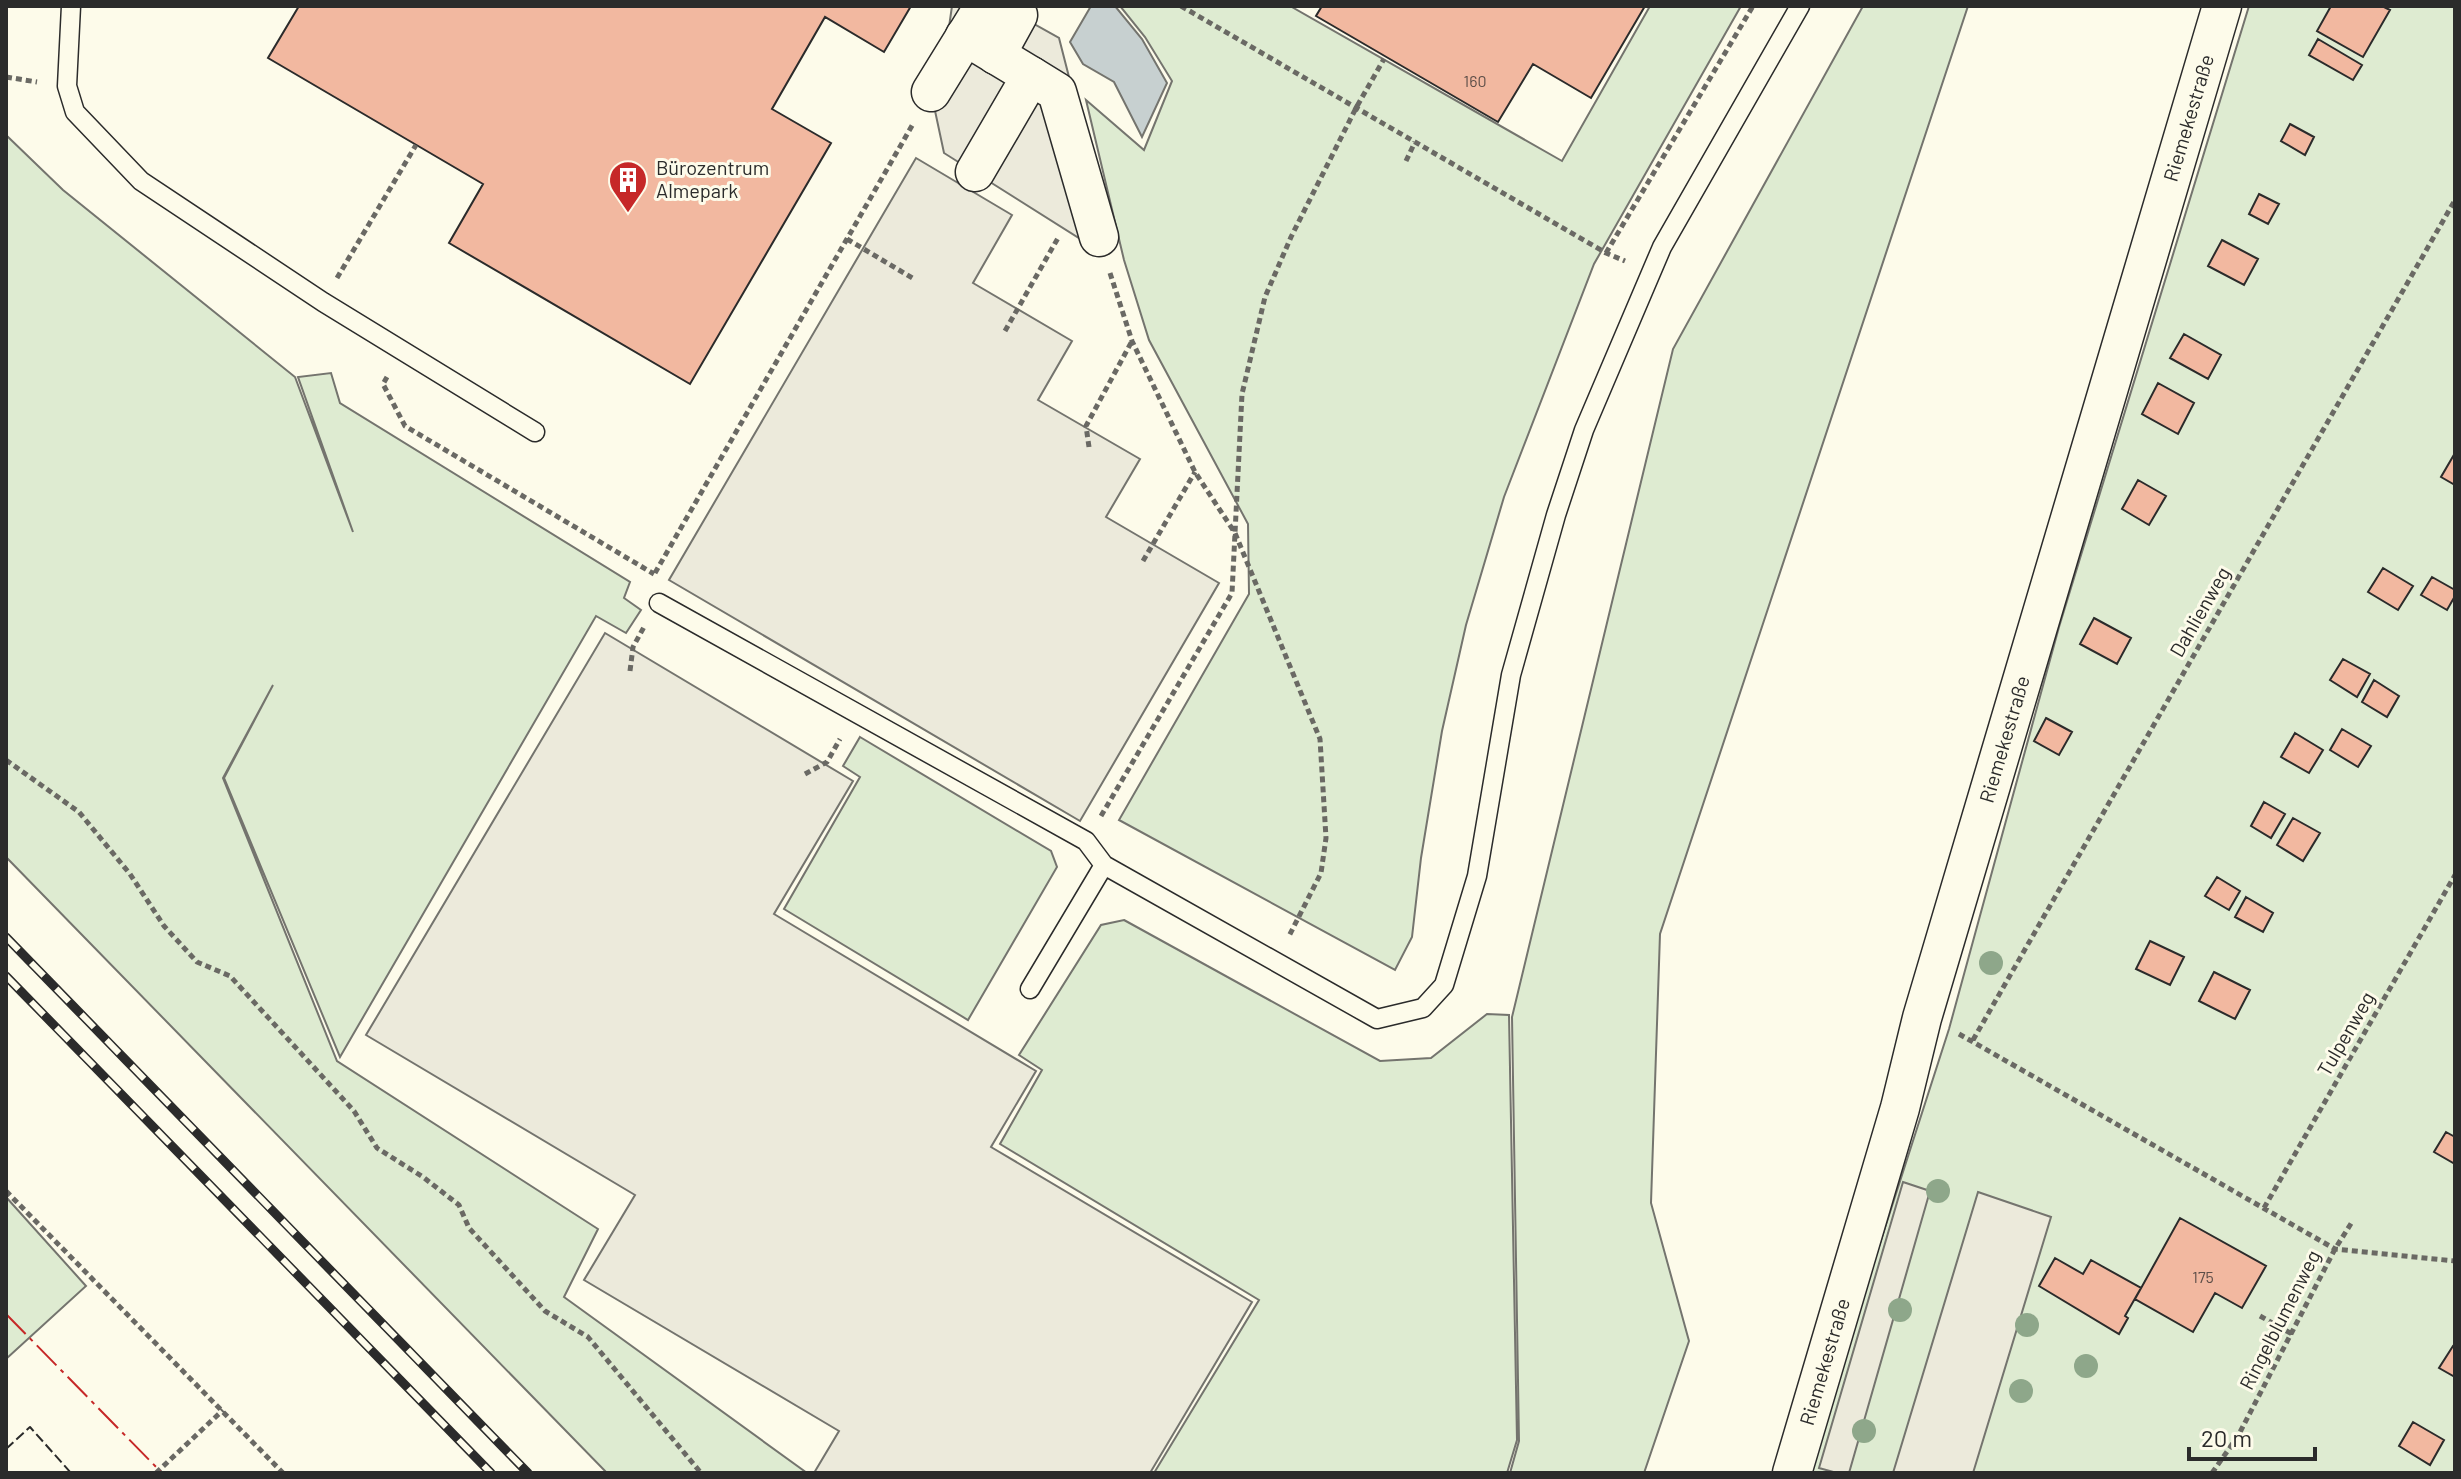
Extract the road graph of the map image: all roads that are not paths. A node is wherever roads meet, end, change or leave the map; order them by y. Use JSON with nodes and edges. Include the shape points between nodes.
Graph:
{"nodes":[{"id":1,"x":71,"y":6,"type":"edge"},
{"id":2,"x":1800,"y":6,"type":"edge"},
{"id":3,"x":2222,"y":6,"type":"edge"},
{"id":4,"x":984,"y":22,"type":"edge"},
{"id":5,"x":1031,"y":76,"type":"junction"},
{"id":6,"x":931,"y":92,"type":"road end"},
{"id":7,"x":975,"y":172,"type":"dead end"},
{"id":8,"x":1082,"y":232,"type":"road end"},
{"id":9,"x":535,"y":432,"type":"dead end"},
{"id":10,"x":659,"y":603,"type":"road end"},
{"id":11,"x":1104,"y":865,"type":"junction"},
{"id":12,"x":1030,"y":989,"type":"dead end"},
{"id":13,"x":1792,"y":1473,"type":"edge"}],
"edges":[{"from":1,"to":9,"type":"lane","via":[[67,86],[75,112],[141,181],[323,302]]},
{"from":2,"to":11,"type":"lane","via":[[1662,247],[1584,430],[1511,675],[1477,876],[1444,985],[1423,1008],[1377,1019]]},
{"from":3,"to":13,"type":"street","name":"Riemekestraße"},
{"from":4,"to":5,"type":"street"},
{"from":4,"to":6,"type":"street"},
{"from":5,"to":7,"type":"street"},
{"from":5,"to":8,"type":"street","via":[[1057,92],[1086,189]]},
{"from":10,"to":11,"type":"lane","via":[[1086,841]]},
{"from":11,"to":12,"type":"lane"}]}
